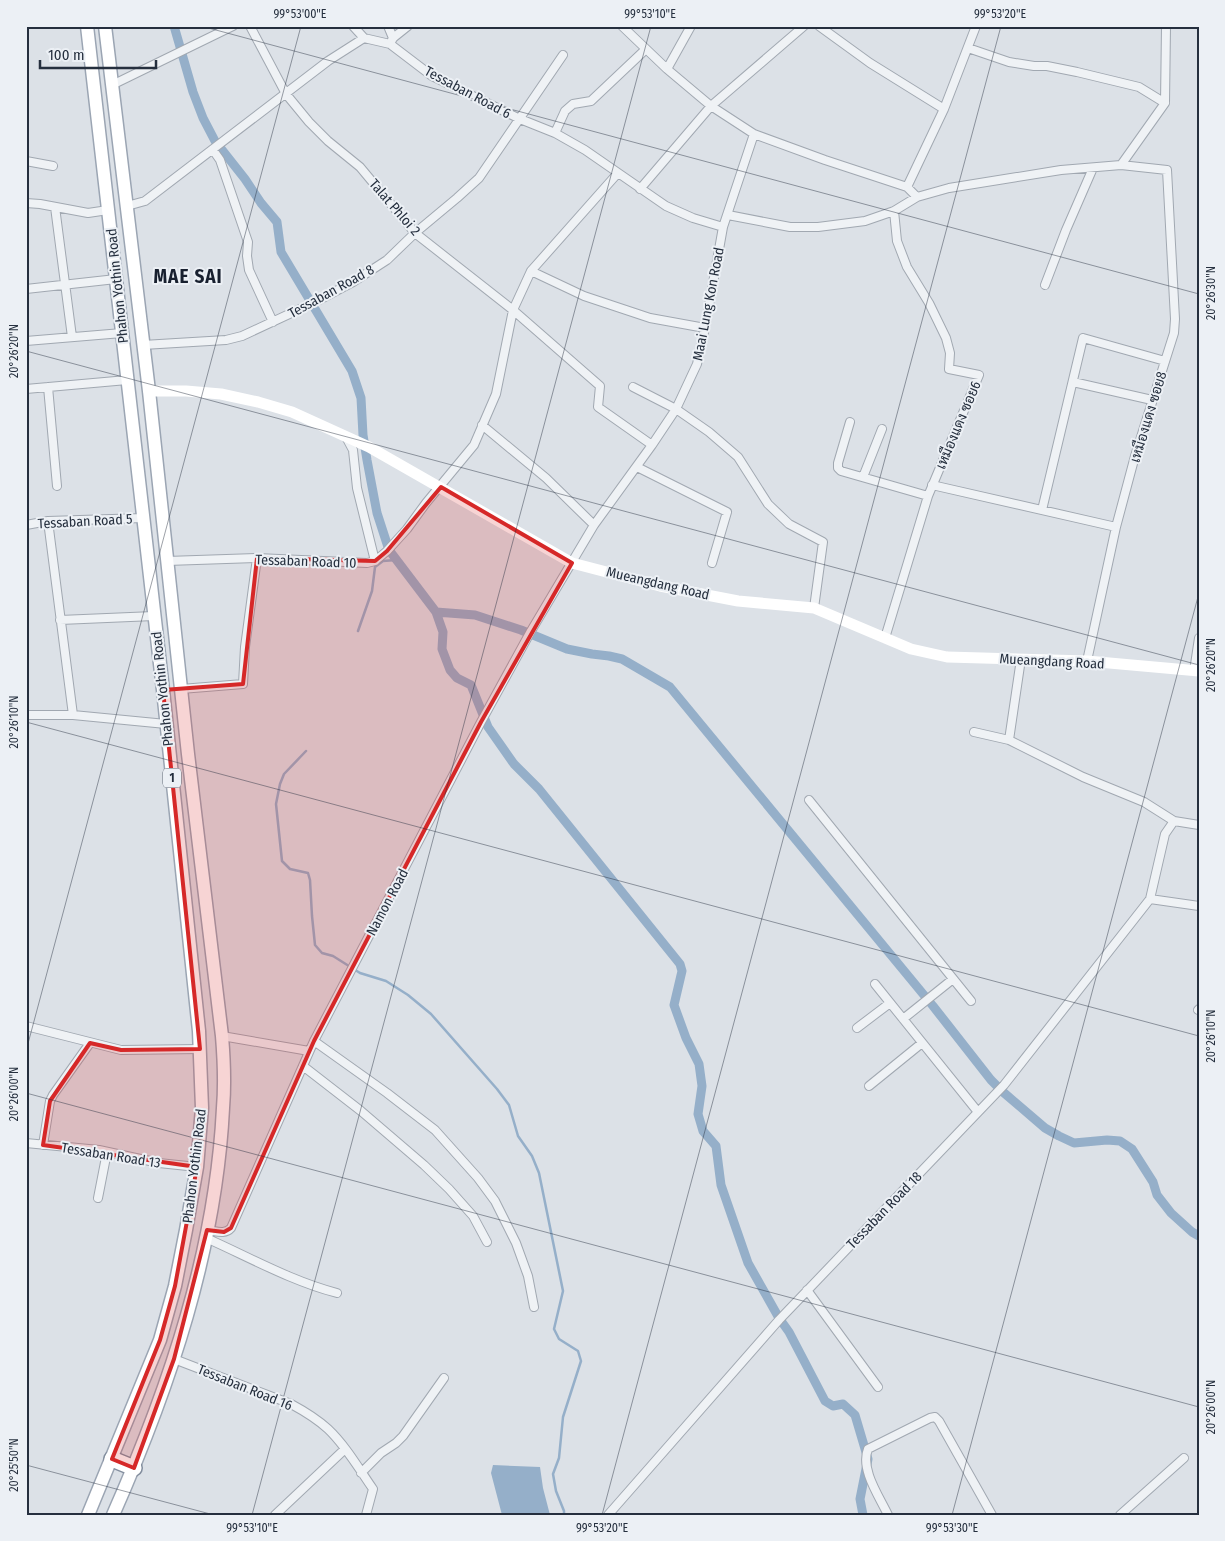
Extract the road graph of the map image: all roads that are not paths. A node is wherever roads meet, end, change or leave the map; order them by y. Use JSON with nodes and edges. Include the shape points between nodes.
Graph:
{"nodes":[{"id":1,"x":86,"y":26,"type":"edge"},
{"id":2,"x":105,"y":26,"type":"edge"},
{"id":3,"x":233,"y":26,"type":"edge"},
{"id":4,"x":250,"y":26,"type":"edge"},
{"id":5,"x":353,"y":26,"type":"edge"},
{"id":6,"x":388,"y":26,"type":"edge"},
{"id":7,"x":408,"y":26,"type":"edge"},
{"id":8,"x":622,"y":26,"type":"edge"},
{"id":9,"x":691,"y":26,"type":"edge"},
{"id":10,"x":804,"y":26,"type":"edge"},
{"id":11,"x":819,"y":26,"type":"edge"},
{"id":12,"x":976,"y":26,"type":"edge"},
{"id":13,"x":1166,"y":26,"type":"edge"},
{"id":14,"x":364,"y":38,"type":"junction"},
{"id":15,"x":391,"y":41,"type":"junction"},
{"id":16,"x":968,"y":48,"type":"junction"},
{"id":17,"x":646,"y":49,"type":"junction"},
{"id":18,"x":563,"y":55,"type":"dead end"},
{"id":19,"x":667,"y":69,"type":"junction"},
{"id":20,"x":112,"y":86,"type":"junction"},
{"id":21,"x":286,"y":94,"type":"junction"},
{"id":22,"x":1165,"y":104,"type":"junction"},
{"id":23,"x":115,"y":105,"type":"junction"},
{"id":24,"x":97,"y":106,"type":"junction"},
{"id":25,"x":711,"y":106,"type":"junction"},
{"id":26,"x":944,"y":110,"type":"junction"},
{"id":27,"x":520,"y":120,"type":"junction"},
{"id":28,"x":555,"y":133,"type":"junction"},
{"id":29,"x":754,"y":134,"type":"junction"},
{"id":30,"x":213,"y":150,"type":"junction"},
{"id":31,"x":26,"y":161,"type":"edge"},
{"id":32,"x":1121,"y":165,"type":"junction"},
{"id":33,"x":53,"y":166,"type":"dead end"},
{"id":34,"x":1093,"y":168,"type":"junction"},
{"id":35,"x":617,"y":174,"type":"junction"},
{"id":36,"x":907,"y":187,"type":"junction"},
{"id":37,"x":640,"y":188,"type":"junction"},
{"id":38,"x":917,"y":198,"type":"junction"},
{"id":39,"x":26,"y":203,"type":"edge"},
{"id":40,"x":127,"y":206,"type":"junction"},
{"id":41,"x":55,"y":207,"type":"junction"},
{"id":42,"x":108,"y":210,"type":"junction"},
{"id":43,"x":894,"y":212,"type":"junction"},
{"id":44,"x":728,"y":215,"type":"junction"},
{"id":45,"x":723,"y":227,"type":"junction"},
{"id":46,"x":415,"y":233,"type":"junction"},
{"id":47,"x":531,"y":271,"type":"junction"},
{"id":48,"x":116,"y":279,"type":"junction"},
{"id":49,"x":64,"y":284,"type":"junction"},
{"id":50,"x":1045,"y":285,"type":"dead end"},
{"id":51,"x":26,"y":289,"type":"edge"},
{"id":52,"x":514,"y":310,"type":"junction"},
{"id":53,"x":273,"y":322,"type":"junction"},
{"id":54,"x":705,"y":328,"type":"junction"},
{"id":55,"x":122,"y":333,"type":"junction"},
{"id":56,"x":72,"y":337,"type":"junction"},
{"id":57,"x":26,"y":341,"type":"edge"},
{"id":58,"x":143,"y":345,"type":"junction"},
{"id":59,"x":1166,"y":361,"type":"junction"},
{"id":60,"x":127,"y":380,"type":"junction"},
{"id":61,"x":1073,"y":382,"type":"junction"},
{"id":62,"x":48,"y":387,"type":"junction"},
{"id":63,"x":633,"y":387,"type":"dead end"},
{"id":64,"x":26,"y":389,"type":"edge"},
{"id":65,"x":149,"y":391,"type":"junction"},
{"id":66,"x":1152,"y":400,"type":"junction"},
{"id":67,"x":676,"y":409,"type":"junction"},
{"id":68,"x":850,"y":422,"type":"dead end"},
{"id":69,"x":482,"y":425,"type":"junction"},
{"id":70,"x":882,"y":429,"type":"dead end"},
{"id":71,"x":348,"y":437,"type":"junction"},
{"id":72,"x":652,"y":445,"type":"junction"},
{"id":73,"x":637,"y":467,"type":"junction"},
{"id":74,"x":863,"y":477,"type":"junction"},
{"id":75,"x":932,"y":485,"type":"junction"},
{"id":76,"x":57,"y":486,"type":"dead end"},
{"id":77,"x":441,"y":487,"type":"junction"},
{"id":78,"x":928,"y":496,"type":"junction"},
{"id":79,"x":1042,"y":510,"type":"junction"},
{"id":80,"x":144,"y":518,"type":"junction"},
{"id":81,"x":48,"y":521,"type":"junction"},
{"id":82,"x":26,"y":525,"type":"edge"},
{"id":83,"x":594,"y":525,"type":"junction"},
{"id":84,"x":1116,"y":526,"type":"junction"},
{"id":85,"x":381,"y":556,"type":"junction"},
{"id":86,"x":257,"y":558,"type":"junction"},
{"id":87,"x":167,"y":560,"type":"junction"},
{"id":88,"x":572,"y":563,"type":"junction"},
{"id":89,"x":712,"y":563,"type":"dead end"},
{"id":90,"x":814,"y":608,"type":"junction"},
{"id":91,"x":154,"y":616,"type":"junction"},
{"id":92,"x":60,"y":620,"type":"junction"},
{"id":93,"x":885,"y":638,"type":"junction"},
{"id":94,"x":1199,"y":638,"type":"edge"},
{"id":95,"x":1022,"y":659,"type":"junction"},
{"id":96,"x":1086,"y":662,"type":"junction"},
{"id":97,"x":1196,"y":671,"type":"edge"},
{"id":98,"x":181,"y":689,"type":"junction"},
{"id":99,"x":163,"y":690,"type":"junction"},
{"id":100,"x":73,"y":714,"type":"junction"},
{"id":101,"x":26,"y":716,"type":"edge"},
{"id":102,"x":185,"y":722,"type":"junction"},
{"id":103,"x":166,"y":724,"type":"junction"},
{"id":104,"x":974,"y":732,"type":"dead end"},
{"id":105,"x":1009,"y":740,"type":"junction"},
{"id":106,"x":809,"y":800,"type":"dead end"},
{"id":107,"x":1174,"y":821,"type":"junction"},
{"id":108,"x":1199,"y":825,"type":"edge"},
{"id":109,"x":1150,"y":899,"type":"junction"},
{"id":110,"x":1199,"y":906,"type":"edge"},
{"id":111,"x":953,"y":979,"type":"junction"},
{"id":112,"x":875,"y":984,"type":"dead end"},
{"id":113,"x":971,"y":1001,"type":"dead end"},
{"id":114,"x":890,"y":1003,"type":"junction"},
{"id":115,"x":903,"y":1019,"type":"junction"},
{"id":116,"x":26,"y":1026,"type":"edge"},
{"id":117,"x":857,"y":1028,"type":"dead end"},
{"id":118,"x":222,"y":1036,"type":"junction"},
{"id":119,"x":314,"y":1041,"type":"junction"},
{"id":120,"x":90,"y":1043,"type":"junction"},
{"id":121,"x":922,"y":1043,"type":"junction"},
{"id":122,"x":200,"y":1049,"type":"junction"},
{"id":123,"x":309,"y":1051,"type":"junction"},
{"id":124,"x":303,"y":1066,"type":"junction"},
{"id":125,"x":869,"y":1086,"type":"dead end"},
{"id":126,"x":978,"y":1112,"type":"junction"},
{"id":127,"x":26,"y":1143,"type":"edge"},
{"id":128,"x":43,"y":1145,"type":"junction"},
{"id":129,"x":107,"y":1152,"type":"junction"},
{"id":130,"x":197,"y":1166,"type":"junction"},
{"id":131,"x":98,"y":1198,"type":"dead end"},
{"id":132,"x":207,"y":1234,"type":"junction"},
{"id":133,"x":487,"y":1242,"type":"dead end"},
{"id":134,"x":807,"y":1290,"type":"junction"},
{"id":135,"x":337,"y":1293,"type":"dead end"},
{"id":136,"x":534,"y":1307,"type":"dead end"},
{"id":137,"x":174,"y":1359,"type":"junction"},
{"id":138,"x":444,"y":1378,"type":"dead end"},
{"id":139,"x":878,"y":1387,"type":"dead end"},
{"id":140,"x":345,"y":1449,"type":"junction"},
{"id":141,"x":1184,"y":1458,"type":"dead end"},
{"id":142,"x":112,"y":1459,"type":"junction"},
{"id":143,"x":134,"y":1468,"type":"junction"},
{"id":144,"x":361,"y":1472,"type":"junction"},
{"id":145,"x":88,"y":1515,"type":"edge"},
{"id":146,"x":113,"y":1515,"type":"edge"},
{"id":147,"x":275,"y":1515,"type":"edge"},
{"id":148,"x":366,"y":1515,"type":"edge"},
{"id":149,"x":608,"y":1515,"type":"edge"},
{"id":150,"x":888,"y":1515,"type":"edge"},
{"id":151,"x":992,"y":1515,"type":"edge"},
{"id":152,"x":1120,"y":1515,"type":"edge"}],
"edges":[{"from":1,"to":24,"type":"main road","name":"Phahon Yothin Road","number":"1"},
{"from":2,"to":20,"type":"main road","name":"Phahon Yothin Road","number":"1"},
{"from":3,"to":20,"type":"street"},
{"from":4,"to":21,"type":"street","name":"Talat Phloi 2"},
{"from":5,"to":14,"type":"street"},
{"from":6,"to":15,"type":"street"},
{"from":7,"to":15,"type":"street"},
{"from":8,"to":17,"type":"street"},
{"from":9,"to":19,"type":"street"},
{"from":10,"to":25,"type":"street"},
{"from":11,"to":26,"type":"street"},
{"from":12,"to":16,"type":"street"},
{"from":13,"to":22,"type":"street"},
{"from":14,"to":15,"type":"street","name":"Tessaban Road 6"},
{"from":14,"to":21,"type":"street"},
{"from":15,"to":27,"type":"street","name":"Tessaban Road 6","via":[[432,76]]},
{"from":16,"to":22,"type":"street","via":[[1009,62],[1047,66],[1139,87]]},
{"from":16,"to":26,"type":"street"},
{"from":17,"to":19,"type":"street"},
{"from":17,"to":28,"type":"street","via":[[591,101],[569,107]]},
{"from":18,"to":27,"type":"street","name":"Tessaban Road 8"},
{"from":19,"to":25,"type":"street"},
{"from":20,"to":23,"type":"main road","name":"Phahon Yothin Road","number":"1"},
{"from":21,"to":30,"type":"street"},
{"from":21,"to":46,"type":"street","name":"Talat Phloi 2","via":[[328,141],[360,167]]},
{"from":22,"to":32,"type":"street"},
{"from":23,"to":24,"type":"main road"},
{"from":23,"to":40,"type":"main road","name":"Phahon Yothin Road","number":"1"},
{"from":24,"to":42,"type":"main road","name":"Phahon Yothin Road","number":"1"},
{"from":25,"to":29,"type":"street"},
{"from":25,"to":37,"type":"street"},
{"from":26,"to":36,"type":"street"},
{"from":27,"to":28,"type":"street","name":"Tessaban Road 6"},
{"from":27,"to":46,"type":"street","name":"Tessaban Road 8","via":[[479,178]]},
{"from":28,"to":35,"type":"street","name":"Tessaban Road 6"},
{"from":29,"to":36,"type":"street"},
{"from":29,"to":44,"type":"street","name":"Maai Lung Kon Road"},
{"from":30,"to":40,"type":"street","via":[[145,201]]},
{"from":30,"to":53,"type":"street","via":[[220,160],[248,242],[249,270]]},
{"from":31,"to":33,"type":"street"},
{"from":32,"to":34,"type":"street"},
{"from":32,"to":59,"type":"street","name":"เหมืองแดง ซอย8","via":[[1167,170],[1175,319]]},
{"from":34,"to":38,"type":"street","via":[[949,188]]},
{"from":34,"to":50,"type":"street"},
{"from":35,"to":37,"type":"street","name":"Tessaban Road 6"},
{"from":35,"to":47,"type":"street"},
{"from":36,"to":38,"type":"street"},
{"from":37,"to":45,"type":"street","name":"Tessaban Road 6","via":[[666,206]]},
{"from":38,"to":43,"type":"street"},
{"from":39,"to":41,"type":"street"},
{"from":40,"to":58,"type":"main road","name":"Phahon Yothin Road","number":"1"},
{"from":41,"to":42,"type":"street","via":[[88,213]]},
{"from":41,"to":49,"type":"street"},
{"from":42,"to":48,"type":"main road","name":"Phahon Yothin Road","number":"1"},
{"from":43,"to":44,"type":"street","via":[[865,221],[818,227],[790,226]]},
{"from":43,"to":75,"type":"street","name":"เหมืองแดง ซอย6","via":[[897,241],[907,267],[946,338],[950,353],[949,369],[979,375]]},
{"from":44,"to":45,"type":"street","name":"Maai Lung Kon Road"},
{"from":45,"to":54,"type":"street","name":"Maai Lung Kon Road"},
{"from":46,"to":52,"type":"street","name":"Talat Phloi 2"},
{"from":46,"to":53,"type":"street","name":"Tessaban Road 8","via":[[387,260],[353,282]]},
{"from":47,"to":52,"type":"street"},
{"from":47,"to":54,"type":"street","via":[[584,296],[650,318]]},
{"from":48,"to":49,"type":"street"},
{"from":48,"to":55,"type":"main road","name":"Phahon Yothin Road","number":"1"},
{"from":49,"to":51,"type":"street"},
{"from":49,"to":56,"type":"street"},
{"from":52,"to":69,"type":"street","via":[[496,394]]},
{"from":52,"to":72,"type":"street","name":"Talat Phloi 2","via":[[600,386],[598,407]]},
{"from":53,"to":58,"type":"street","name":"Tessaban Road 8","via":[[226,340]]},
{"from":54,"to":67,"type":"street","name":"Maai Lung Kon Road","via":[[697,364]]},
{"from":55,"to":56,"type":"street"},
{"from":55,"to":60,"type":"main road","name":"Phahon Yothin Road","number":"1"},
{"from":56,"to":57,"type":"street"},
{"from":58,"to":65,"type":"main road","name":"Phahon Yothin Road","number":"1"},
{"from":59,"to":61,"type":"street","via":[[1083,338]]},
{"from":59,"to":66,"type":"street","name":"เหมืองแดง ซอย8"},
{"from":60,"to":62,"type":"street"},
{"from":60,"to":80,"type":"main road","name":"Phahon Yothin Road","number":"1"},
{"from":61,"to":66,"type":"street"},
{"from":61,"to":79,"type":"street"},
{"from":62,"to":64,"type":"street"},
{"from":62,"to":76,"type":"street"},
{"from":63,"to":67,"type":"street"},
{"from":65,"to":71,"type":"street","name":"Mueangdang Road","via":[[221,394],[258,402],[292,412]]},
{"from":65,"to":87,"type":"main road","name":"Phahon Yothin Road","number":"1"},
{"from":66,"to":84,"type":"street","name":"เหมืองแดง ซอย8"},
{"from":67,"to":72,"type":"street","name":"Maai Lung Kon Road"},
{"from":67,"to":90,"type":"street","via":[[738,457],[768,504],[789,524],[823,542]]},
{"from":68,"to":74,"type":"street","via":[[838,468]]},
{"from":69,"to":77,"type":"street","via":[[474,446]]},
{"from":69,"to":83,"type":"street","via":[[546,478]]},
{"from":70,"to":74,"type":"street"},
{"from":71,"to":77,"type":"street","name":"Mueangdang Road"},
{"from":71,"to":85,"type":"street","via":[[353,450],[357,488]]},
{"from":72,"to":73,"type":"street","name":"Maai Lung Kon Road"},
{"from":73,"to":83,"type":"street","name":"Maai Lung Kon Road"},
{"from":73,"to":89,"type":"street","via":[[727,512]]},
{"from":74,"to":78,"type":"street"},
{"from":75,"to":78,"type":"street","name":"เหมืองแดง ซอย6"},
{"from":75,"to":79,"type":"street"},
{"from":77,"to":85,"type":"street"},
{"from":77,"to":88,"type":"street","name":"Mueangdang Road"},
{"from":78,"to":93,"type":"street","name":"เหมืองแดง ซอย6"},
{"from":79,"to":84,"type":"street"},
{"from":80,"to":81,"type":"street","name":"Tessaban Road 5"},
{"from":80,"to":91,"type":"main road","name":"Phahon Yothin Road","number":"1"},
{"from":81,"to":82,"type":"street","name":"Tessaban Road 5"},
{"from":81,"to":92,"type":"street"},
{"from":83,"to":88,"type":"street","name":"Maai Lung Kon Road"},
{"from":84,"to":96,"type":"street","name":"เหมืองแดง ซอย8"},
{"from":85,"to":86,"type":"street","name":"Tessaban Road 10","via":[[366,563]]},
{"from":86,"to":87,"type":"street","name":"Tessaban Road 10"},
{"from":86,"to":98,"type":"street","via":[[243,684]]},
{"from":87,"to":98,"type":"main road","name":"Phahon Yothin Road","number":"1"},
{"from":88,"to":90,"type":"street","name":"Mueangdang Road","via":[[660,586],[738,601]]},
{"from":88,"to":119,"type":"street","name":"Namon Road","via":[[481,722]]},
{"from":90,"to":93,"type":"street","name":"Mueangdang Road"},
{"from":91,"to":92,"type":"street"},
{"from":91,"to":99,"type":"main road","name":"Phahon Yothin Road","number":"1"},
{"from":92,"to":100,"type":"street"},
{"from":93,"to":95,"type":"street","name":"Mueangdang Road","via":[[911,649],[947,657]]},
{"from":94,"to":97,"type":"street"},
{"from":95,"to":96,"type":"street","name":"Mueangdang Road"},
{"from":95,"to":105,"type":"street"},
{"from":96,"to":97,"type":"street","name":"Mueangdang Road"},
{"from":98,"to":99,"type":"main road"},
{"from":98,"to":102,"type":"main road","name":"Phahon Yothin Road","number":"1"},
{"from":99,"to":103,"type":"main road","name":"Phahon Yothin Road","number":"1"},
{"from":100,"to":101,"type":"street"},
{"from":100,"to":103,"type":"street"},
{"from":102,"to":103,"type":"main road"},
{"from":102,"to":118,"type":"main road","name":"Phahon Yothin Road","number":"1"},
{"from":103,"to":122,"type":"main road","name":"Phahon Yothin Road","number":"1"},
{"from":104,"to":105,"type":"street"},
{"from":105,"to":107,"type":"street","via":[[1083,777],[1144,802]]},
{"from":106,"to":111,"type":"street"},
{"from":107,"to":108,"type":"street"},
{"from":107,"to":109,"type":"street","via":[[1165,834]]},
{"from":109,"to":110,"type":"street"},
{"from":109,"to":126,"type":"street","name":"Tessaban Road 18","via":[[1004,1085]]},
{"from":111,"to":113,"type":"street"},
{"from":111,"to":115,"type":"street"},
{"from":112,"to":114,"type":"street"},
{"from":114,"to":115,"type":"street"},
{"from":114,"to":117,"type":"street"},
{"from":115,"to":121,"type":"street"},
{"from":116,"to":120,"type":"street"},
{"from":118,"to":123,"type":"street"},
{"from":118,"to":132,"type":"main road","name":"Phahon Yothin Road","number":"1","via":[[221,1143]]},
{"from":119,"to":123,"type":"street","name":"Namon Road"},
{"from":119,"to":136,"type":"street","via":[[435,1130],[478,1178],[495,1201],[516,1243],[528,1276]]},
{"from":120,"to":122,"type":"street","via":[[122,1050]]},
{"from":120,"to":128,"type":"street","via":[[53,1095]]},
{"from":121,"to":125,"type":"street"},
{"from":121,"to":126,"type":"street"},
{"from":122,"to":130,"type":"main road","name":"Phahon Yothin Road","number":"1","via":[[202,1108]]},
{"from":123,"to":124,"type":"street","name":"Namon Road"},
{"from":124,"to":132,"type":"street","name":"Namon Road","via":[[231,1228]]},
{"from":124,"to":133,"type":"street","via":[[361,1111],[443,1183],[473,1216]]},
{"from":126,"to":134,"type":"street","name":"Tessaban Road 18"},
{"from":127,"to":128,"type":"street","name":"Tessaban Road 13"},
{"from":128,"to":129,"type":"street","name":"Tessaban Road 13"},
{"from":129,"to":130,"type":"street","name":"Tessaban Road 13","via":[[159,1163]]},
{"from":129,"to":131,"type":"street"},
{"from":130,"to":142,"type":"main road","name":"Phahon Yothin Road","number":"1","via":[[175,1286],[160,1340]]},
{"from":132,"to":135,"type":"street","via":[[290,1278]]},
{"from":132,"to":137,"type":"main road","name":"Phahon Yothin Road","number":"1"},
{"from":134,"to":139,"type":"street"},
{"from":134,"to":149,"type":"street","name":"Tessaban Road 18"},
{"from":137,"to":140,"type":"street","name":"Tessaban Road 16","via":[[291,1404],[327,1428]]},
{"from":137,"to":143,"type":"main road","name":"Phahon Yothin Road","number":"1"},
{"from":138,"to":144,"type":"street","via":[[396,1444]]},
{"from":140,"to":144,"type":"street","name":"Tessaban Road 16"},
{"from":140,"to":147,"type":"street"},
{"from":141,"to":152,"type":"street"},
{"from":142,"to":143,"type":"highway"},
{"from":142,"to":145,"type":"main road","name":"Phahon Yothin Road","number":"1"},
{"from":143,"to":146,"type":"main road","name":"Phahon Yothin Road","number":"1"},
{"from":144,"to":148,"type":"street","name":"Tessaban Road 16","via":[[373,1489]]},
{"from":150,"to":151,"type":"street","via":[[866,1469],[865,1455],[868,1449],[935,1417]]}]}
